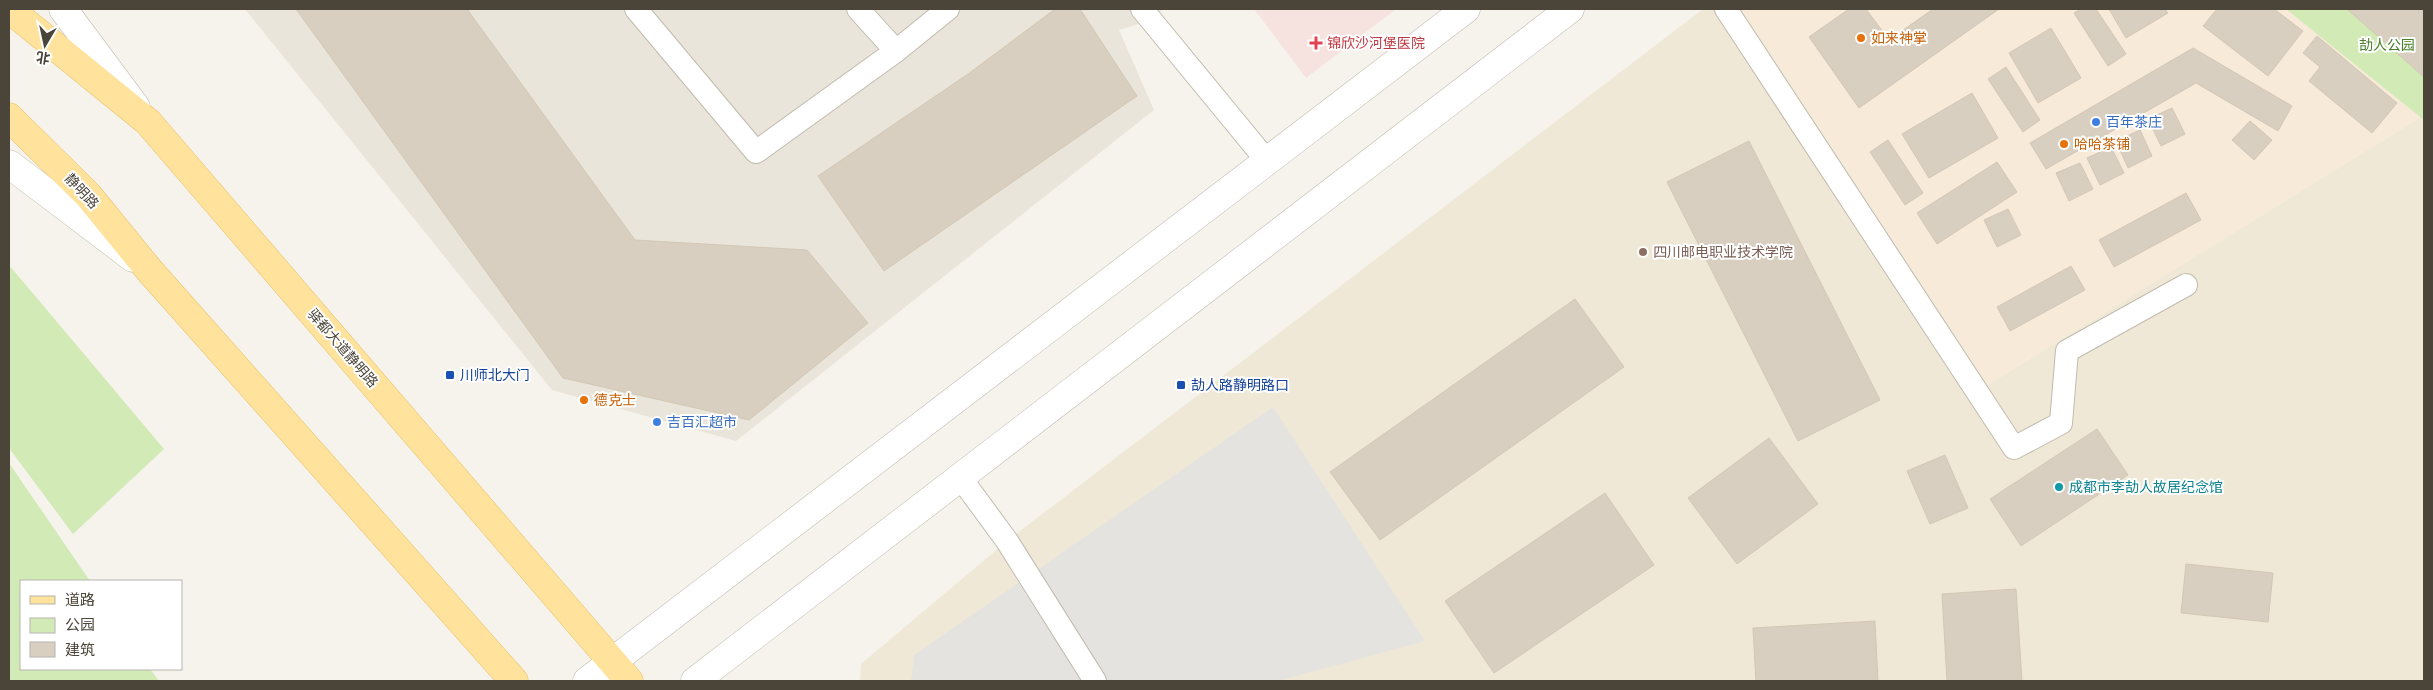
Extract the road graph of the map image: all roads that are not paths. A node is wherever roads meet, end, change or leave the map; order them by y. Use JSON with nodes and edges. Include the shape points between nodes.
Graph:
{"nodes":[{"id":1,"x":9,"y":9,"type":"edge"},
{"id":2,"x":64,"y":9,"type":"edge"},
{"id":3,"x":636,"y":9,"type":"edge"},
{"id":4,"x":858,"y":9,"type":"edge"},
{"id":5,"x":948,"y":9,"type":"edge"},
{"id":6,"x":1142,"y":9,"type":"edge"},
{"id":7,"x":1466,"y":9,"type":"edge"},
{"id":8,"x":1570,"y":9,"type":"edge"},
{"id":9,"x":1726,"y":9,"type":"edge"},
{"id":10,"x":896,"y":51,"type":"junction"},
{"id":11,"x":9,"y":117,"type":"edge"},
{"id":12,"x":148,"y":122,"type":"junction"},
{"id":13,"x":1267,"y":161,"type":"junction"},
{"id":14,"x":9,"y":164,"type":"edge"},
{"id":15,"x":150,"y":271,"type":"junction"},
{"id":16,"x":2186,"y":284,"type":"dead end"},
{"id":17,"x":960,"y":477,"type":"junction"},
{"id":18,"x":621,"y":671,"type":"edge"},
{"id":19,"x":514,"y":681,"type":"edge"},
{"id":20,"x":587,"y":681,"type":"edge"},
{"id":21,"x":694,"y":681,"type":"edge"},
{"id":22,"x":1095,"y":681,"type":"edge"}],
"edges":[{"from":1,"to":12,"type":"main road"},
{"from":2,"to":12,"type":"street","name":"驿都大道静明路"},
{"from":3,"to":10,"type":"lane","via":[[756,152]]},
{"from":4,"to":10,"type":"lane"},
{"from":5,"to":10,"type":"lane"},
{"from":6,"to":13,"type":"lane"},
{"from":7,"to":13,"type":"street"},
{"from":8,"to":17,"type":"street"},
{"from":9,"to":16,"type":"lane","via":[[2014,448],[2061,422],[2067,351]]},
{"from":11,"to":15,"type":"main road","name":"静明路","via":[[88,195]]},
{"from":12,"to":18,"type":"main road","name":"驿都大道静明路"},
{"from":13,"to":18,"type":"street"},
{"from":14,"to":15,"type":"street"},
{"from":15,"to":19,"type":"main road"},
{"from":17,"to":21,"type":"street"},
{"from":17,"to":22,"type":"lane","via":[[1008,540]]},
{"from":18,"to":20,"type":"street"}]}
